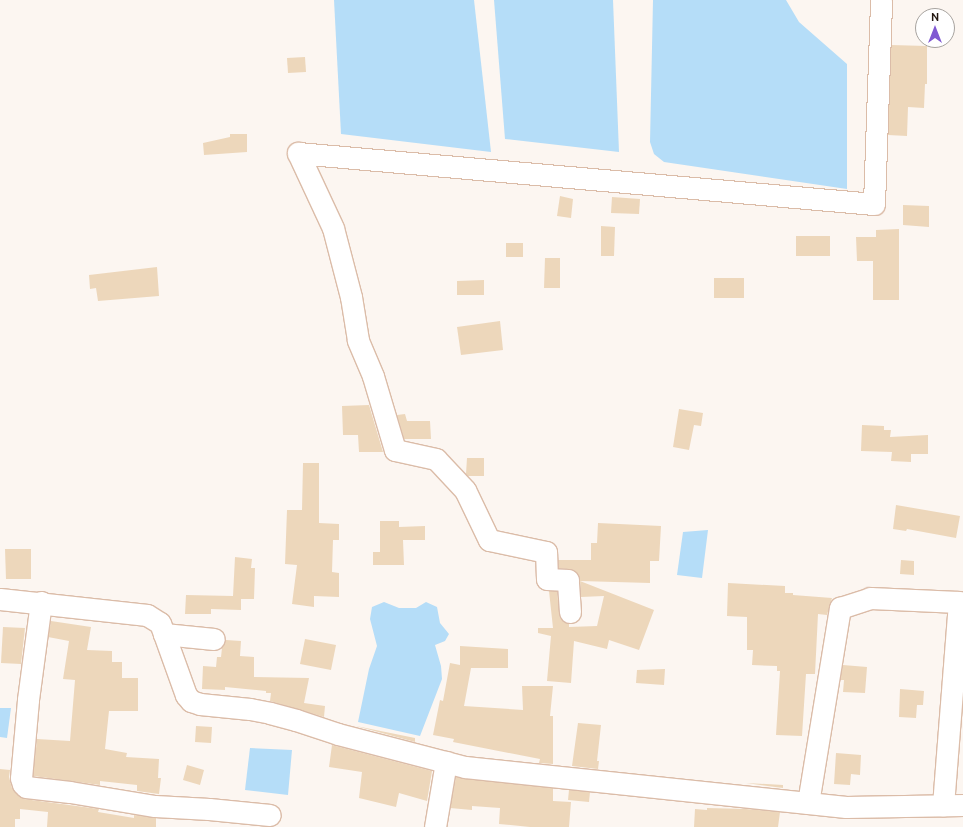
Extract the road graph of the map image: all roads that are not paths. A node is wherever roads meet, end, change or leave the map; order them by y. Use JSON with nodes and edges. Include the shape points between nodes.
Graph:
{"nodes":[{"id":1,"x":881,"y":0,"type":"edge"},
{"id":2,"x":0,"y":599,"type":"edge"},
{"id":3,"x":41,"y":602,"type":"junction"},
{"id":4,"x":570,"y":612,"type":"dead end"},
{"id":5,"x":164,"y":634,"type":"junction"},
{"id":6,"x":214,"y":639,"type":"dead end"},
{"id":7,"x":446,"y":762,"type":"junction"},
{"id":8,"x":808,"y":803,"type":"junction"},
{"id":9,"x":953,"y":805,"type":"edge"},
{"id":10,"x":270,"y":815,"type":"dead end"},
{"id":11,"x":435,"y":827,"type":"edge"}],
"edges":[{"from":1,"to":4,"type":"street","via":[[874,204],[298,153],[333,228],[351,297],[358,340],[373,376],[395,450],[436,459],[465,490],[489,540],[546,552],[547,578],[568,580]]},
{"from":2,"to":3,"type":"street"},
{"from":3,"to":5,"type":"street","via":[[147,615],[160,623]]},
{"from":3,"to":10,"type":"street","via":[[21,778],[26,787],[155,806]]},
{"from":5,"to":6,"type":"street"},
{"from":5,"to":7,"type":"street","via":[[186,695],[192,701],[256,710]]},
{"from":7,"to":8,"type":"street","via":[[473,768]]},
{"from":7,"to":11,"type":"street"},
{"from":8,"to":9,"type":"street","via":[[846,807]]},
{"from":8,"to":9,"type":"street","via":[[840,608],[870,598],[959,602]]}]}
